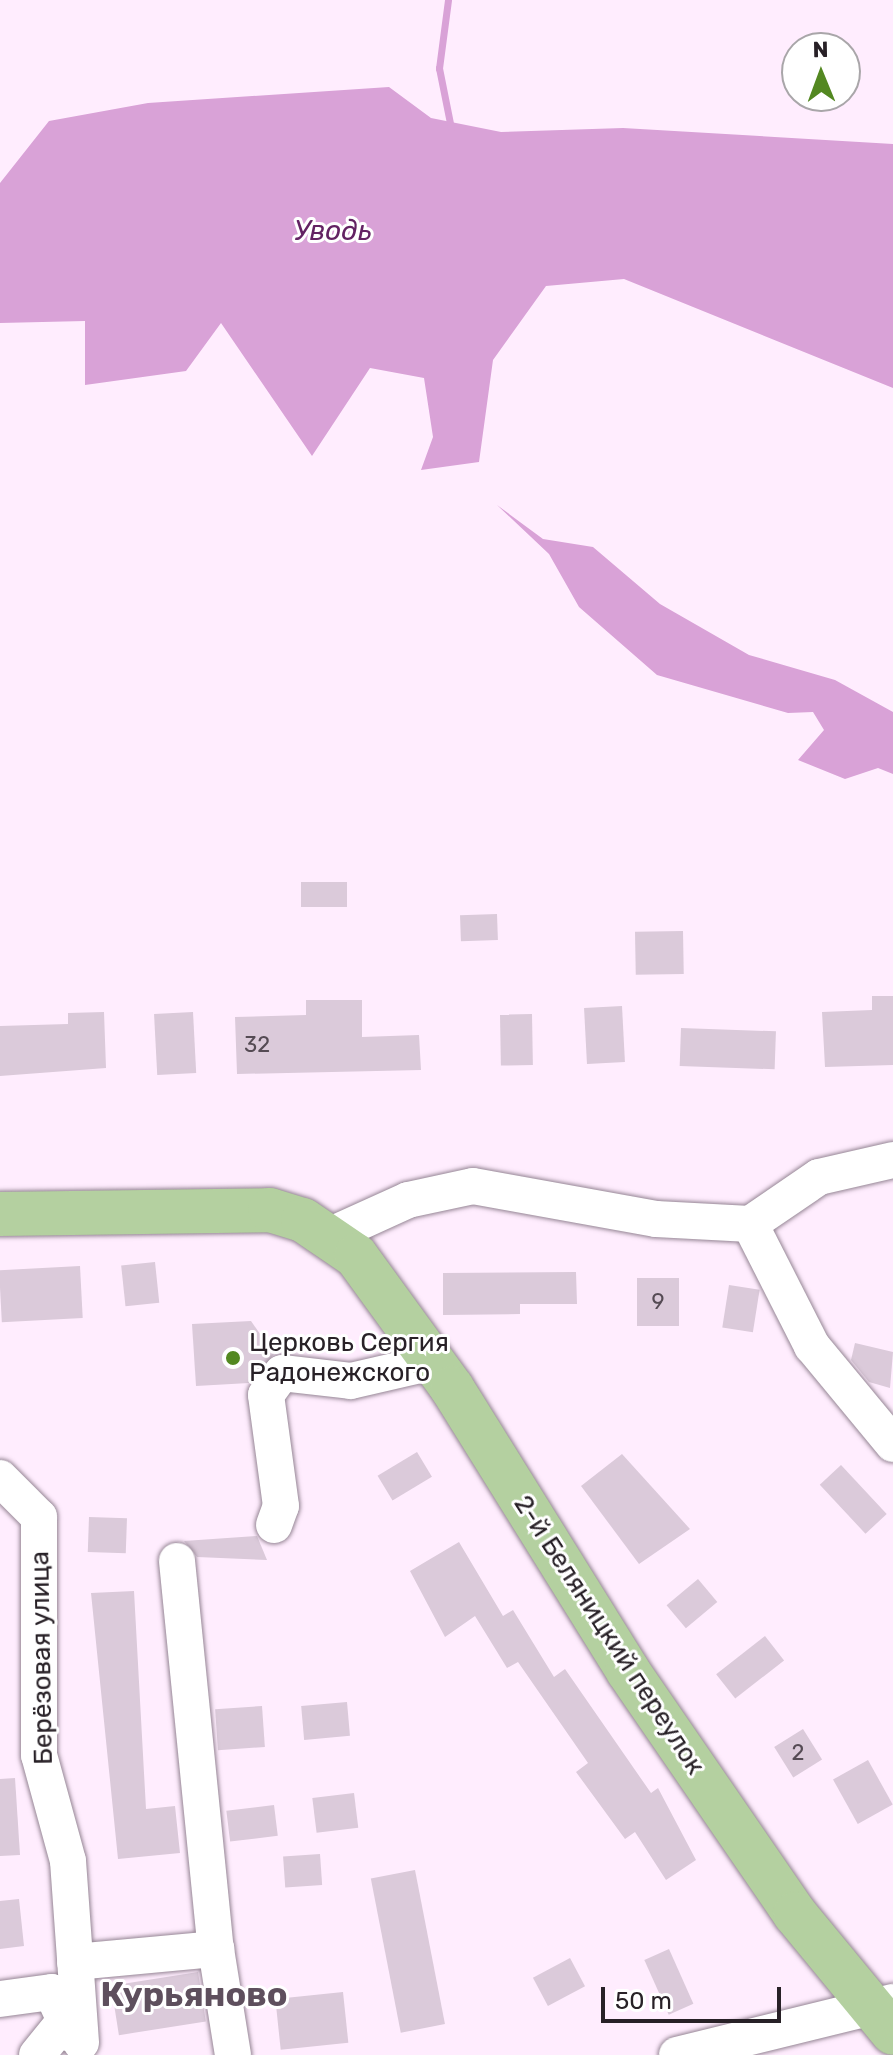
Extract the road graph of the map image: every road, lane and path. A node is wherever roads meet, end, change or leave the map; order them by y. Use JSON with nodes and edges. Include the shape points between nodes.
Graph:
{"nodes":[{"id":1,"x":893,"y":1160,"type":"edge"},
{"id":2,"x":0,"y":1214,"type":"edge"},
{"id":3,"x":750,"y":1224,"type":"junction"},
{"id":4,"x":331,"y":1235,"type":"junction"},
{"id":5,"x":433,"y":1362,"type":"junction"},
{"id":6,"x":893,"y":1444,"type":"edge"},
{"id":7,"x":0,"y":1478,"type":"edge"},
{"id":8,"x":274,"y":1525,"type":"dead end"},
{"id":9,"x":177,"y":1561,"type":"dead end"},
{"id":10,"x":216,"y":1949,"type":"junction"},
{"id":11,"x":75,"y":1962,"type":"junction"},
{"id":12,"x":0,"y":1999,"type":"edge"},
{"id":13,"x":886,"y":2015,"type":"edge"},
{"id":14,"x":81,"y":2041,"type":"edge"},
{"id":15,"x":37,"y":2055,"type":"edge"},
{"id":16,"x":233,"y":2055,"type":"edge"},
{"id":17,"x":677,"y":2055,"type":"edge"}],
"edges":[{"from":1,"to":3,"type":"street","via":[[819,1177]]},
{"from":2,"to":4,"type":"main road","via":[[223,1206],[270,1210]]},
{"from":3,"to":4,"type":"street","via":[[656,1219],[473,1186],[408,1200]]},
{"from":3,"to":6,"type":"street","via":[[812,1346]]},
{"from":4,"to":5,"type":"main road","name":"2-й Беляницкий переулок","via":[[356,1256]]},
{"from":5,"to":8,"type":"street","via":[[351,1381],[282,1373],[266,1395],[281,1506]]},
{"from":5,"to":13,"type":"main road","name":"2-й Беляницкий переулок","via":[[628,1671],[795,1914]]},
{"from":7,"to":11,"type":"street","name":"Берёзовая улица","via":[[39,1517],[39,1755],[68,1861]]},
{"from":9,"to":10,"type":"street"},
{"from":10,"to":11,"type":"street"},
{"from":10,"to":16,"type":"street"},
{"from":11,"to":14,"type":"street","name":"Берёзовая улица"},
{"from":12,"to":14,"type":"street","via":[[52,1992]]},
{"from":13,"to":17,"type":"street"},
{"from":14,"to":15,"type":"street"}]}
